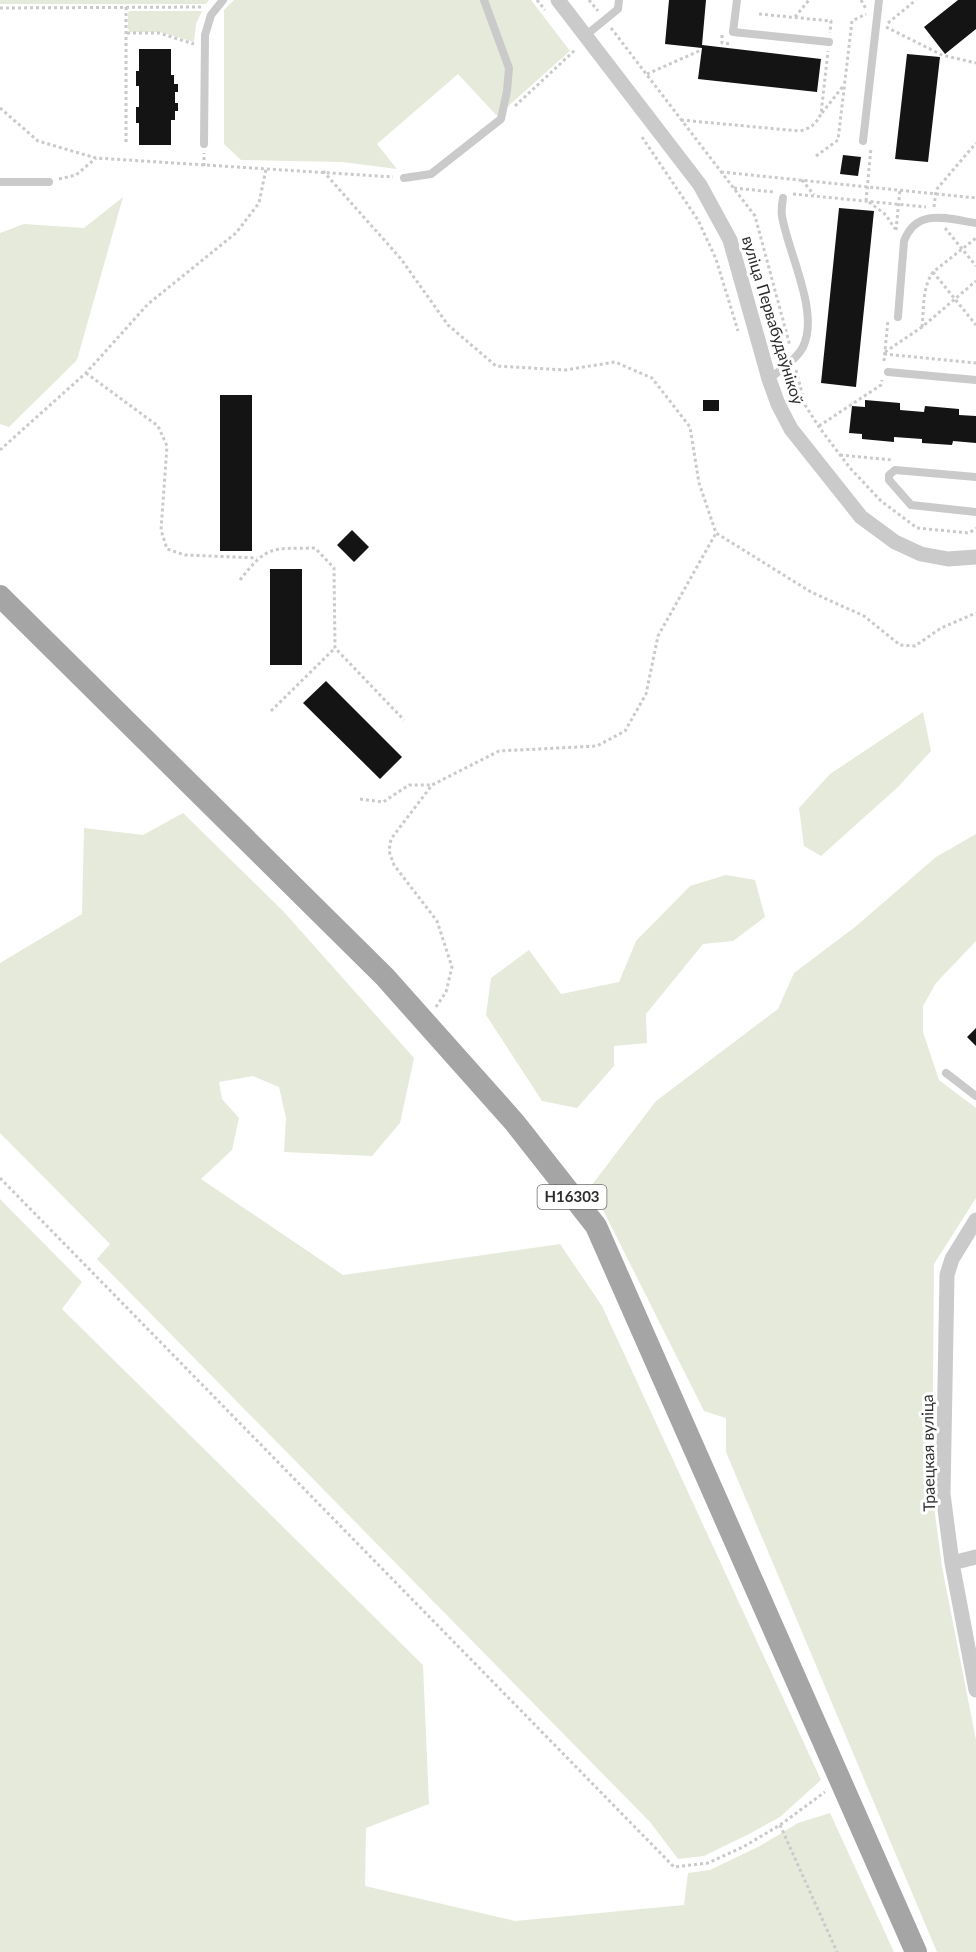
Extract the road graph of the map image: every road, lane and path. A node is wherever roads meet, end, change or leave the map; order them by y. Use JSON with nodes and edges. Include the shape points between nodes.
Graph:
{"nodes":[{"id":1,"x":224,"y":0,"type":"edge"},
{"id":2,"x":484,"y":0,"type":"edge"},
{"id":3,"x":558,"y":0,"type":"edge"},
{"id":4,"x":589,"y":0,"type":"edge"},
{"id":5,"x":619,"y":0,"type":"edge"},
{"id":6,"x":737,"y":0,"type":"edge"},
{"id":7,"x":809,"y":0,"type":"edge"},
{"id":8,"x":861,"y":0,"type":"edge"},
{"id":9,"x":879,"y":0,"type":"edge"},
{"id":10,"x":916,"y":0,"type":"edge"},
{"id":11,"x":126,"y":7,"type":"junction"},
{"id":12,"x":217,"y":7,"type":"junction"},
{"id":13,"x":0,"y":8,"type":"edge"},
{"id":14,"x":759,"y":14,"type":"dead end"},
{"id":15,"x":795,"y":17,"type":"junction"},
{"id":16,"x":605,"y":20,"type":"junction"},
{"id":17,"x":126,"y":33,"type":"junction"},
{"id":18,"x":585,"y":36,"type":"junction"},
{"id":19,"x":829,"y":42,"type":"junction"},
{"id":20,"x":195,"y":44,"type":"dead end"},
{"id":21,"x":575,"y":50,"type":"dead end"},
{"id":22,"x":699,"y":51,"type":"dead end"},
{"id":23,"x":976,"y":63,"type":"edge"},
{"id":24,"x":646,"y":74,"type":"junction"},
{"id":25,"x":845,"y":83,"type":"junction"},
{"id":26,"x":0,"y":108,"type":"edge"},
{"id":27,"x":821,"y":114,"type":"junction"},
{"id":28,"x":501,"y":119,"type":"junction"},
{"id":29,"x":681,"y":120,"type":"junction"},
{"id":30,"x":863,"y":141,"type":"dead end"},
{"id":31,"x":976,"y":143,"type":"edge"},
{"id":32,"x":204,"y":144,"type":"dead end"},
{"id":33,"x":126,"y":145,"type":"dead end"},
{"id":34,"x":816,"y":156,"type":"dead end"},
{"id":35,"x":96,"y":158,"type":"junction"},
{"id":36,"x":266,"y":169,"type":"junction"},
{"id":37,"x":323,"y":171,"type":"junction"},
{"id":38,"x":721,"y":172,"type":"junction"},
{"id":39,"x":404,"y":178,"type":"joint"},
{"id":40,"x":802,"y":180,"type":"junction"},
{"id":41,"x":0,"y":182,"type":"edge"},
{"id":42,"x":49,"y":182,"type":"joint"},
{"id":43,"x":734,"y":188,"type":"junction"},
{"id":44,"x":900,"y":190,"type":"junction"},
{"id":45,"x":791,"y":194,"type":"dead end"},
{"id":46,"x":936,"y":194,"type":"junction"},
{"id":47,"x":781,"y":195,"type":"joint"},
{"id":48,"x":814,"y":196,"type":"junction"},
{"id":49,"x":976,"y":198,"type":"edge"},
{"id":50,"x":867,"y":201,"type":"junction"},
{"id":51,"x":898,"y":204,"type":"junction"},
{"id":52,"x":976,"y":223,"type":"edge"},
{"id":53,"x":942,"y":226,"type":"dead end"},
{"id":54,"x":976,"y":238,"type":"edge"},
{"id":55,"x":962,"y":249,"type":"junction"},
{"id":56,"x":976,"y":266,"type":"edge"},
{"id":57,"x":933,"y":272,"type":"junction"},
{"id":58,"x":976,"y":281,"type":"edge"},
{"id":59,"x":955,"y":299,"type":"junction"},
{"id":60,"x":898,"y":317,"type":"dead end"},
{"id":61,"x":888,"y":319,"type":"dead end"},
{"id":62,"x":976,"y":325,"type":"edge"},
{"id":63,"x":922,"y":327,"type":"junction"},
{"id":64,"x":884,"y":353,"type":"junction"},
{"id":65,"x":794,"y":359,"type":"junction"},
{"id":66,"x":976,"y":363,"type":"edge"},
{"id":67,"x":885,"y":370,"type":"junction"},
{"id":68,"x":86,"y":373,"type":"junction"},
{"id":69,"x":769,"y":379,"type":"junction"},
{"id":70,"x":976,"y":380,"type":"edge"},
{"id":71,"x":819,"y":427,"type":"junction"},
{"id":72,"x":0,"y":450,"type":"edge"},
{"id":73,"x":976,"y":477,"type":"edge"},
{"id":74,"x":976,"y":512,"type":"edge"},
{"id":75,"x":976,"y":528,"type":"edge"},
{"id":76,"x":716,"y":533,"type":"junction"},
{"id":77,"x":976,"y":557,"type":"edge"},
{"id":78,"x":257,"y":558,"type":"junction"},
{"id":79,"x":240,"y":580,"type":"dead end"},
{"id":80,"x":0,"y":596,"type":"edge"},
{"id":81,"x":976,"y":613,"type":"edge"},
{"id":82,"x":335,"y":648,"type":"junction"},
{"id":83,"x":271,"y":711,"type":"dead end"},
{"id":84,"x":404,"y":720,"type":"dead end"},
{"id":85,"x":432,"y":786,"type":"junction"},
{"id":86,"x":360,"y":799,"type":"dead end"},
{"id":87,"x":426,"y":1023,"type":"junction"},
{"id":88,"x":946,"y":1073,"type":"dead end"},
{"id":89,"x":976,"y":1096,"type":"edge"},
{"id":90,"x":0,"y":1178,"type":"edge"},
{"id":91,"x":976,"y":1220,"type":"edge"},
{"id":92,"x":976,"y":1557,"type":"edge"},
{"id":93,"x":952,"y":1563,"type":"junction"},
{"id":94,"x":976,"y":1690,"type":"edge"},
{"id":95,"x":841,"y":1780,"type":"junction"},
{"id":96,"x":780,"y":1826,"type":"junction"},
{"id":97,"x":837,"y":1952,"type":"edge"},
{"id":98,"x":916,"y":1952,"type":"edge"}],
"edges":[{"from":1,"to":12,"type":"lane"},
{"from":2,"to":28,"type":"lane","via":[[509,68]]},
{"from":3,"to":18,"type":"street","name":"вуліца Первабудаўнікоў"},
{"from":4,"to":16,"type":"path"},
{"from":5,"to":16,"type":"lane","via":[[618,9]]},
{"from":6,"to":19,"type":"lane","via":[[733,33]]},
{"from":7,"to":15,"type":"path"},
{"from":8,"to":25,"type":"path","via":[[868,12],[852,21]]},
{"from":9,"to":30,"type":"lane"},
{"from":10,"to":23,"type":"path","via":[[885,26],[942,55]]},
{"from":11,"to":12,"type":"path"},
{"from":11,"to":13,"type":"path"},
{"from":11,"to":17,"type":"path"},
{"from":12,"to":32,"type":"lane","via":[[205,35]]},
{"from":14,"to":15,"type":"path"},
{"from":15,"to":19,"type":"path","via":[[831,21]]},
{"from":16,"to":18,"type":"lane"},
{"from":16,"to":24,"type":"path"},
{"from":17,"to":20,"type":"path","via":[[159,33]]},
{"from":17,"to":33,"type":"path"},
{"from":18,"to":69,"type":"street","name":"вуліца Первабудаўнікоў","via":[[700,185],[716,212],[730,240]]},
{"from":19,"to":27,"type":"path"},
{"from":21,"to":28,"type":"path"},
{"from":22,"to":24,"type":"path"},
{"from":24,"to":29,"type":"path"},
{"from":25,"to":27,"type":"path"},
{"from":25,"to":34,"type":"path","via":[[838,140]]},
{"from":26,"to":35,"type":"path","via":[[38,141]]},
{"from":27,"to":29,"type":"path","via":[[813,126],[799,131]]},
{"from":28,"to":39,"type":"lane","via":[[431,174]]},
{"from":29,"to":38,"type":"path"},
{"from":31,"to":46,"type":"path"},
{"from":35,"to":36,"type":"path"},
{"from":35,"to":42,"type":"path","via":[[76,175]]},
{"from":36,"to":37,"type":"path"},
{"from":36,"to":68,"type":"path","via":[[259,203],[236,233],[148,304]]},
{"from":37,"to":39,"type":"path"},
{"from":37,"to":76,"type":"path","via":[[401,259],[448,325],[496,366],[566,370],[615,362],[652,378],[690,427],[699,483]]},
{"from":38,"to":40,"type":"path"},
{"from":38,"to":43,"type":"path"},
{"from":40,"to":44,"type":"path"},
{"from":40,"to":48,"type":"path"},
{"from":41,"to":42,"type":"lane"},
{"from":43,"to":47,"type":"path"},
{"from":43,"to":65,"type":"path","via":[[755,216]]},
{"from":44,"to":46,"type":"path"},
{"from":44,"to":51,"type":"path"},
{"from":45,"to":48,"type":"path"},
{"from":46,"to":49,"type":"path"},
{"from":46,"to":51,"type":"path","via":[[934,208]]},
{"from":47,"to":65,"type":"lane","via":[[781,215],[807,309],[807,335]]},
{"from":48,"to":50,"type":"path"},
{"from":50,"to":51,"type":"path"},
{"from":50,"to":51,"type":"path","via":[[885,215],[896,231]]},
{"from":52,"to":60,"type":"lane","via":[[922,219],[907,232]]},
{"from":53,"to":55,"type":"path"},
{"from":54,"to":55,"type":"path"},
{"from":55,"to":56,"type":"path"},
{"from":55,"to":57,"type":"path"},
{"from":57,"to":59,"type":"path"},
{"from":57,"to":63,"type":"path","via":[[926,285]]},
{"from":58,"to":59,"type":"path"},
{"from":59,"to":62,"type":"path"},
{"from":59,"to":63,"type":"path"},
{"from":61,"to":64,"type":"path"},
{"from":63,"to":64,"type":"path"},
{"from":64,"to":66,"type":"path"},
{"from":64,"to":67,"type":"path"},
{"from":65,"to":69,"type":"lane"},
{"from":65,"to":71,"type":"path","via":[[805,405]]},
{"from":67,"to":70,"type":"lane"},
{"from":67,"to":71,"type":"path","via":[[881,385]]},
{"from":68,"to":72,"type":"path"},
{"from":68,"to":78,"type":"path","via":[[158,426],[167,446],[161,530],[167,549],[185,555]]},
{"from":69,"to":77,"type":"street","name":"вуліца Первабудаўнікоў","via":[[791,429],[861,517],[895,542],[921,554],[948,559]]},
{"from":71,"to":75,"type":"path","via":[[881,501],[917,528],[969,533]]},
{"from":73,"to":74,"type":"lane","via":[[895,470],[889,475],[889,480],[912,505]]},
{"from":76,"to":81,"type":"path","via":[[811,592],[864,616],[900,645],[915,646],[941,628]]},
{"from":76,"to":85,"type":"path","via":[[658,636],[646,694],[625,731],[597,746],[499,751]]},
{"from":78,"to":79,"type":"path"},
{"from":78,"to":82,"type":"path","via":[[275,549],[315,548],[334,568]]},
{"from":80,"to":87,"type":"main road","number":"Н16303"},
{"from":82,"to":83,"type":"path"},
{"from":82,"to":84,"type":"path"},
{"from":85,"to":86,"type":"path","via":[[409,786],[383,802]]},
{"from":85,"to":87,"type":"path","via":[[391,839],[389,851],[394,865],[436,921],[452,967],[446,992]]},
{"from":87,"to":95,"type":"main road","number":"Н16303","via":[[515,1123],[596,1226]]},
{"from":88,"to":89,"type":"lane"},
{"from":90,"to":96,"type":"path","via":[[674,1867],[708,1863]]},
{"from":91,"to":93,"type":"street","name":"Траецкая вуліца","via":[[951,1259],[947,1275],[943,1494]]},
{"from":92,"to":93,"type":"street"},
{"from":93,"to":94,"type":"street","name":"Траецкая вуліца"},
{"from":95,"to":96,"type":"path"},
{"from":95,"to":98,"type":"main road","number":"Н16303"},
{"from":96,"to":97,"type":"path"}]}
